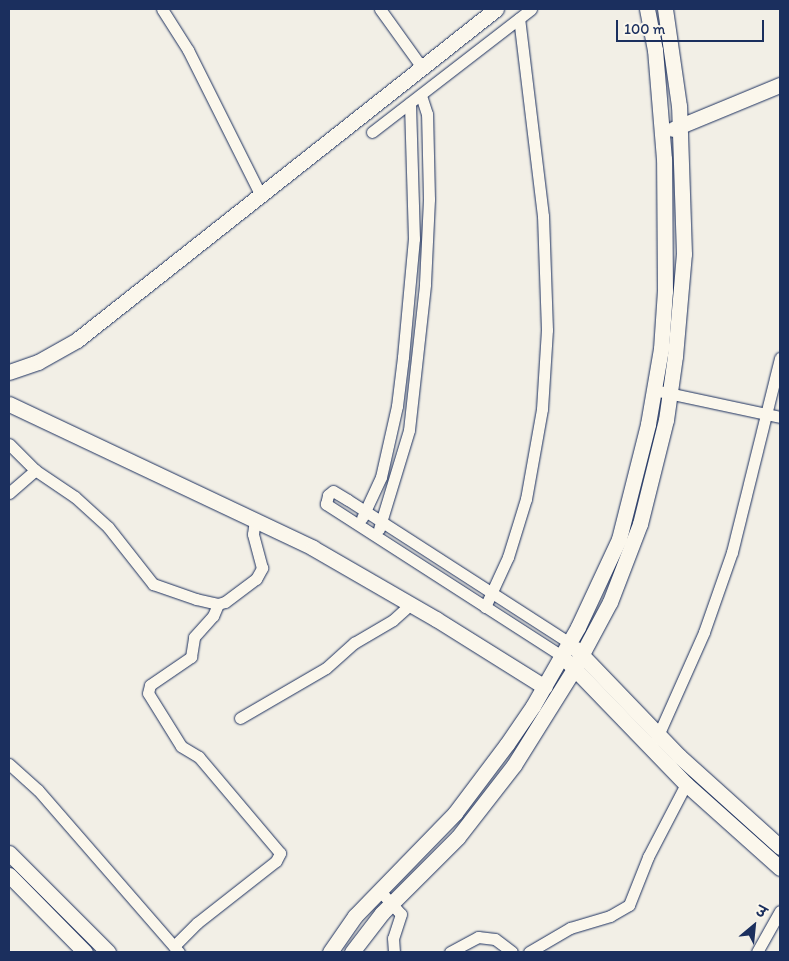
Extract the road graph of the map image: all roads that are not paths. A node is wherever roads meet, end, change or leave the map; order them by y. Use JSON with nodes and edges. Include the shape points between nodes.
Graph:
{"nodes":[{"id":1,"x":162,"y":9,"type":"edge"},
{"id":2,"x":380,"y":9,"type":"edge"},
{"id":3,"x":496,"y":9,"type":"edge"},
{"id":4,"x":531,"y":9,"type":"edge"},
{"id":5,"x":647,"y":9,"type":"edge"},
{"id":6,"x":665,"y":9,"type":"edge"},
{"id":7,"x":519,"y":18,"type":"junction"},
{"id":8,"x":421,"y":66,"type":"junction"},
{"id":9,"x":780,"y":85,"type":"edge"},
{"id":10,"x":421,"y":95,"type":"junction"},
{"id":11,"x":410,"y":103,"type":"junction"},
{"id":12,"x":680,"y":126,"type":"junction"},
{"id":13,"x":372,"y":132,"type":"dead end"},
{"id":14,"x":662,"y":132,"type":"junction"},
{"id":15,"x":261,"y":196,"type":"junction"},
{"id":16,"x":780,"y":358,"type":"edge"},
{"id":17,"x":9,"y":372,"type":"edge"},
{"id":18,"x":654,"y":390,"type":"junction"},
{"id":19,"x":670,"y":393,"type":"junction"},
{"id":20,"x":9,"y":404,"type":"edge"},
{"id":21,"x":774,"y":416,"type":"edge"},
{"id":22,"x":9,"y":444,"type":"edge"},
{"id":23,"x":35,"y":470,"type":"junction"},
{"id":24,"x":9,"y":494,"type":"edge"},
{"id":25,"x":365,"y":511,"type":"junction"},
{"id":26,"x":255,"y":520,"type":"junction"},
{"id":27,"x":381,"y":522,"type":"junction"},
{"id":28,"x":359,"y":526,"type":"junction"},
{"id":29,"x":376,"y":538,"type":"junction"},
{"id":30,"x":492,"y":593,"type":"junction"},
{"id":31,"x":218,"y":604,"type":"junction"},
{"id":32,"x":411,"y":604,"type":"junction"},
{"id":33,"x":485,"y":607,"type":"junction"},
{"id":34,"x":570,"y":643,"type":"junction"},
{"id":35,"x":582,"y":654,"type":"junction"},
{"id":36,"x":562,"y":656,"type":"junction"},
{"id":37,"x":574,"y":669,"type":"junction"},
{"id":38,"x":544,"y":687,"type":"junction"},
{"id":39,"x":240,"y":718,"type":"dead end"},
{"id":40,"x":655,"y":742,"type":"junction"},
{"id":41,"x":9,"y":764,"type":"edge"},
{"id":42,"x":686,"y":784,"type":"junction"},
{"id":43,"x":780,"y":847,"type":"edge"},
{"id":44,"x":9,"y":853,"type":"edge"},
{"id":45,"x":780,"y":868,"type":"edge"},
{"id":46,"x":9,"y":875,"type":"edge"},
{"id":47,"x":380,"y":890,"type":"junction"},
{"id":48,"x":393,"y":903,"type":"junction"},
{"id":49,"x":780,"y":911,"type":"edge"},
{"id":50,"x":176,"y":949,"type":"edge"},
{"id":51,"x":538,"y":950,"type":"edge"},
{"id":52,"x":85,"y":952,"type":"edge"},
{"id":53,"x":108,"y":952,"type":"edge"},
{"id":54,"x":330,"y":952,"type":"edge"},
{"id":55,"x":352,"y":952,"type":"edge"},
{"id":56,"x":394,"y":952,"type":"edge"},
{"id":57,"x":450,"y":952,"type":"edge"},
{"id":58,"x":512,"y":952,"type":"edge"},
{"id":59,"x":757,"y":952,"type":"edge"}],
"edges":[{"from":1,"to":15,"type":"street","via":[[188,50]]},
{"from":2,"to":8,"type":"street"},
{"from":3,"to":8,"type":"street"},
{"from":4,"to":7,"type":"street"},
{"from":5,"to":14,"type":"street","via":[[655,50]]},
{"from":6,"to":12,"type":"street"},
{"from":7,"to":10,"type":"street"},
{"from":7,"to":30,"type":"street","via":[[543,216],[547,330],[542,409],[526,499],[508,557]]},
{"from":8,"to":15,"type":"street"},
{"from":9,"to":12,"type":"street"},
{"from":10,"to":11,"type":"street"},
{"from":10,"to":27,"type":"street","via":[[427,114],[426,284],[409,430]]},
{"from":11,"to":13,"type":"street"},
{"from":11,"to":25,"type":"street","via":[[414,239],[403,357],[397,406],[381,477]]},
{"from":12,"to":14,"type":"street"},
{"from":12,"to":19,"type":"street","via":[[684,254]]},
{"from":14,"to":18,"type":"street","via":[[665,291]]},
{"from":15,"to":17,"type":"street","via":[[77,340],[38,362]]},
{"from":16,"to":21,"type":"street"},
{"from":18,"to":19,"type":"street"},
{"from":18,"to":34,"type":"street","via":[[637,476],[619,539]]},
{"from":19,"to":21,"type":"street"},
{"from":19,"to":35,"type":"street","via":[[640,524],[610,602]]},
{"from":20,"to":26,"type":"street"},
{"from":21,"to":40,"type":"street","via":[[717,596]]},
{"from":22,"to":23,"type":"street"},
{"from":23,"to":24,"type":"street"},
{"from":23,"to":31,"type":"street","via":[[75,497],[108,527],[153,584]]},
{"from":25,"to":27,"type":"street"},
{"from":25,"to":28,"type":"street"},
{"from":25,"to":28,"type":"street","via":[[333,491],[324,501]]},
{"from":26,"to":31,"type":"street","via":[[253,534],[261,563],[260,573],[241,592]]},
{"from":26,"to":32,"type":"street"},
{"from":27,"to":29,"type":"street"},
{"from":27,"to":30,"type":"street"},
{"from":28,"to":29,"type":"street"},
{"from":29,"to":33,"type":"street"},
{"from":30,"to":33,"type":"street"},
{"from":30,"to":34,"type":"street"},
{"from":31,"to":50,"type":"street","via":[[213,616],[194,637],[191,657],[150,685],[148,693],[181,746],[199,757],[280,853],[276,861],[197,923]]},
{"from":32,"to":38,"type":"street"},
{"from":32,"to":39,"type":"street","via":[[393,620],[354,643],[326,668]]},
{"from":33,"to":36,"type":"street"},
{"from":34,"to":35,"type":"street"},
{"from":34,"to":36,"type":"street"},
{"from":35,"to":37,"type":"street"},
{"from":35,"to":40,"type":"street"},
{"from":36,"to":37,"type":"street"},
{"from":36,"to":38,"type":"street"},
{"from":37,"to":40,"type":"street"},
{"from":37,"to":48,"type":"street","via":[[545,718],[486,801],[432,866]]},
{"from":38,"to":47,"type":"street","via":[[481,782],[428,843]]},
{"from":40,"to":42,"type":"street"},
{"from":40,"to":43,"type":"street"},
{"from":41,"to":50,"type":"street","via":[[38,790]]},
{"from":42,"to":45,"type":"street"},
{"from":42,"to":51,"type":"street","via":[[648,857],[629,905],[610,916],[570,928]]},
{"from":44,"to":53,"type":"street"},
{"from":46,"to":52,"type":"street"},
{"from":47,"to":48,"type":"street"},
{"from":47,"to":54,"type":"street"},
{"from":48,"to":55,"type":"street"},
{"from":48,"to":56,"type":"street","via":[[401,914],[393,938]]},
{"from":49,"to":59,"type":"street"},
{"from":57,"to":58,"type":"street","via":[[478,936],[495,939]]}]}
